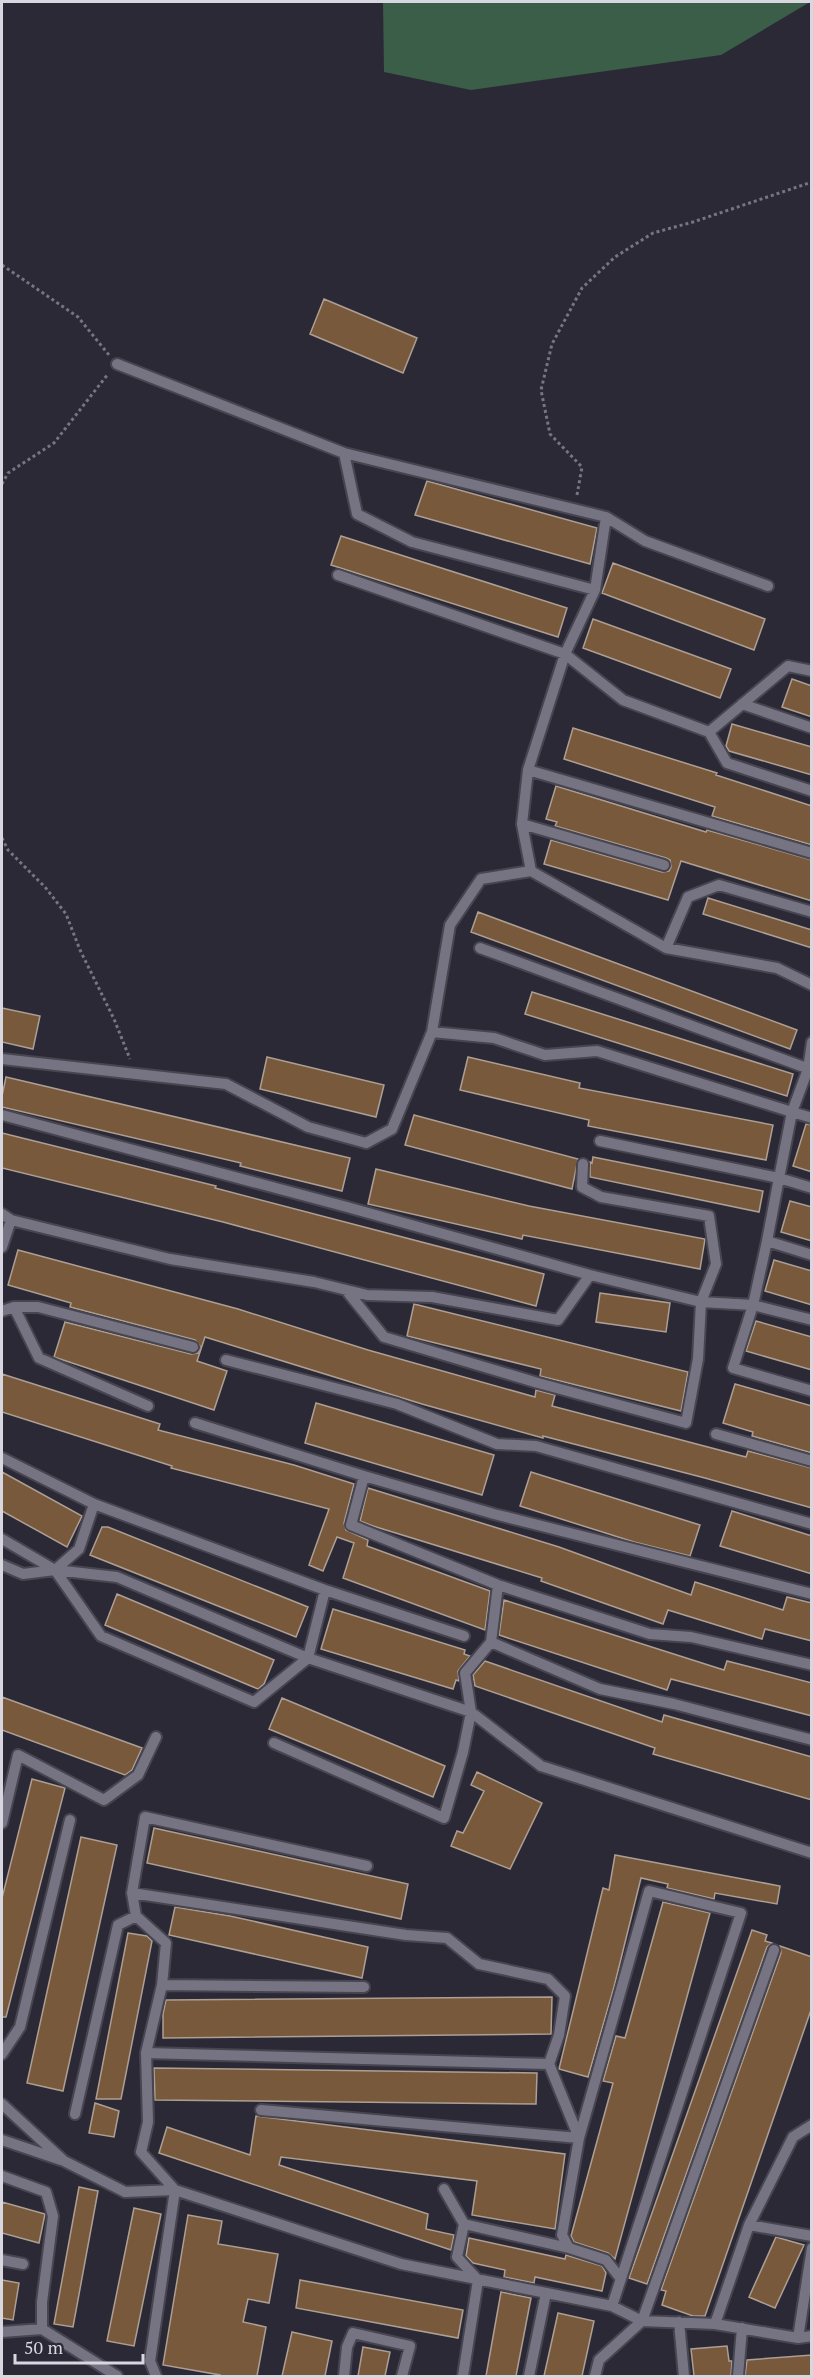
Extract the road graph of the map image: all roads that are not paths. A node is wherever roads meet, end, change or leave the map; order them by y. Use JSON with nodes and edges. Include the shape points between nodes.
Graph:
{"nodes":[{"id":1,"x":117,"y":364,"type":"road end"},
{"id":2,"x":344,"y":453,"type":"junction"},
{"id":3,"x":606,"y":517,"type":"junction"},
{"id":4,"x":338,"y":575,"type":"dead end"},
{"id":5,"x":768,"y":586,"type":"dead end"},
{"id":6,"x":595,"y":590,"type":"junction"},
{"id":7,"x":565,"y":654,"type":"junction"},
{"id":8,"x":812,"y":671,"type":"edge"},
{"id":9,"x":742,"y":704,"type":"junction"},
{"id":10,"x":812,"y":728,"type":"edge"},
{"id":11,"x":709,"y":732,"type":"junction"},
{"id":12,"x":528,"y":770,"type":"junction"},
{"id":13,"x":812,"y":791,"type":"edge"},
{"id":14,"x":522,"y":824,"type":"junction"},
{"id":15,"x":812,"y":853,"type":"edge"},
{"id":16,"x":664,"y":865,"type":"dead end"},
{"id":17,"x":531,"y":871,"type":"junction"},
{"id":18,"x":812,"y":912,"type":"edge"},
{"id":19,"x":480,"y":948,"type":"dead end"},
{"id":20,"x":666,"y":948,"type":"junction"},
{"id":21,"x":812,"y":985,"type":"edge"},
{"id":22,"x":432,"y":1032,"type":"junction"},
{"id":23,"x":812,"y":1042,"type":"edge"},
{"id":24,"x":2,"y":1059,"type":"edge"},
{"id":25,"x":810,"y":1070,"type":"edge"},
{"id":26,"x":792,"y":1112,"type":"junction"},
{"id":27,"x":2,"y":1114,"type":"edge"},
{"id":28,"x":812,"y":1118,"type":"edge"},
{"id":29,"x":600,"y":1142,"type":"dead end"},
{"id":30,"x":583,"y":1164,"type":"dead end"},
{"id":31,"x":779,"y":1178,"type":"junction"},
{"id":32,"x":812,"y":1188,"type":"edge"},
{"id":33,"x":6,"y":1217,"type":"edge"},
{"id":34,"x":767,"y":1241,"type":"junction"},
{"id":35,"x":2,"y":1247,"type":"edge"},
{"id":36,"x":812,"y":1256,"type":"edge"},
{"id":37,"x":590,"y":1275,"type":"junction"},
{"id":38,"x":346,"y":1290,"type":"junction"},
{"id":39,"x":701,"y":1302,"type":"junction"},
{"id":40,"x":753,"y":1305,"type":"junction"},
{"id":41,"x":14,"y":1307,"type":"junction"},
{"id":42,"x":2,"y":1311,"type":"edge"},
{"id":43,"x":812,"y":1320,"type":"edge"},
{"id":44,"x":193,"y":1347,"type":"dead end"},
{"id":45,"x":226,"y":1360,"type":"dead end"},
{"id":46,"x":812,"y":1391,"type":"edge"},
{"id":47,"x":148,"y":1406,"type":"dead end"},
{"id":48,"x":195,"y":1423,"type":"dead end"},
{"id":49,"x":716,"y":1434,"type":"dead end"},
{"id":50,"x":2,"y":1458,"type":"edge"},
{"id":51,"x":812,"y":1461,"type":"edge"},
{"id":52,"x":364,"y":1476,"type":"junction"},
{"id":53,"x":94,"y":1504,"type":"junction"},
{"id":54,"x":812,"y":1524,"type":"edge"},
{"id":55,"x":2,"y":1539,"type":"edge"},
{"id":56,"x":2,"y":1565,"type":"edge"},
{"id":57,"x":55,"y":1570,"type":"junction"},
{"id":58,"x":498,"y":1585,"type":"junction"},
{"id":59,"x":325,"y":1590,"type":"junction"},
{"id":60,"x":812,"y":1594,"type":"edge"},
{"id":61,"x":464,"y":1636,"type":"dead end"},
{"id":62,"x":491,"y":1642,"type":"junction"},
{"id":63,"x":308,"y":1658,"type":"junction"},
{"id":64,"x":812,"y":1665,"type":"edge"},
{"id":65,"x":471,"y":1712,"type":"junction"},
{"id":66,"x":156,"y":1737,"type":"dead end"},
{"id":67,"x":812,"y":1740,"type":"edge"},
{"id":68,"x":274,"y":1743,"type":"dead end"},
{"id":69,"x":70,"y":1820,"type":"dead end"},
{"id":70,"x":2,"y":1823,"type":"edge"},
{"id":71,"x":812,"y":1853,"type":"edge"},
{"id":72,"x":367,"y":1866,"type":"dead end"},
{"id":73,"x":132,"y":1893,"type":"junction"},
{"id":74,"x":136,"y":1916,"type":"junction"},
{"id":75,"x":774,"y":1950,"type":"dead end"},
{"id":76,"x":162,"y":1985,"type":"junction"},
{"id":77,"x":364,"y":1987,"type":"dead end"},
{"id":78,"x":146,"y":2053,"type":"junction"},
{"id":79,"x":2,"y":2054,"type":"edge"},
{"id":80,"x":549,"y":2064,"type":"junction"},
{"id":81,"x":2,"y":2104,"type":"edge"},
{"id":82,"x":261,"y":2110,"type":"dead end"},
{"id":83,"x":75,"y":2114,"type":"dead end"},
{"id":84,"x":812,"y":2125,"type":"edge"},
{"id":85,"x":579,"y":2138,"type":"junction"},
{"id":86,"x":2,"y":2140,"type":"edge"},
{"id":87,"x":64,"y":2161,"type":"junction"},
{"id":88,"x":2,"y":2176,"type":"edge"},
{"id":89,"x":444,"y":2189,"type":"dead end"},
{"id":90,"x":175,"y":2190,"type":"junction"},
{"id":91,"x":464,"y":2224,"type":"junction"},
{"id":92,"x":749,"y":2224,"type":"junction"},
{"id":93,"x":812,"y":2236,"type":"edge"},
{"id":94,"x":812,"y":2247,"type":"edge"},
{"id":95,"x":569,"y":2248,"type":"junction"},
{"id":96,"x":2,"y":2260,"type":"edge"},
{"id":97,"x":23,"y":2264,"type":"dead end"},
{"id":98,"x":621,"y":2279,"type":"junction"},
{"id":99,"x":478,"y":2280,"type":"junction"},
{"id":100,"x":546,"y":2293,"type":"junction"},
{"id":101,"x":612,"y":2306,"type":"junction"},
{"id":102,"x":642,"y":2321,"type":"junction"},
{"id":103,"x":678,"y":2322,"type":"junction"},
{"id":104,"x":715,"y":2324,"type":"junction"},
{"id":105,"x":742,"y":2328,"type":"junction"},
{"id":106,"x":42,"y":2330,"type":"junction"},
{"id":107,"x":2,"y":2332,"type":"edge"},
{"id":108,"x":812,"y":2336,"type":"edge"},
{"id":109,"x":798,"y":2338,"type":"junction"},
{"id":110,"x":117,"y":2376,"type":"edge"},
{"id":111,"x":156,"y":2376,"type":"edge"},
{"id":112,"x":344,"y":2376,"type":"edge"},
{"id":113,"x":402,"y":2376,"type":"edge"},
{"id":114,"x":463,"y":2376,"type":"edge"},
{"id":115,"x":529,"y":2376,"type":"edge"},
{"id":116,"x":595,"y":2376,"type":"edge"},
{"id":117,"x":684,"y":2376,"type":"edge"},
{"id":118,"x":738,"y":2376,"type":"edge"}],
"edges":[{"from":1,"to":2,"type":"lane"},
{"from":2,"to":3,"type":"lane"},
{"from":2,"to":6,"type":"lane","via":[[357,514],[412,542]]},
{"from":3,"to":5,"type":"lane","via":[[645,541]]},
{"from":3,"to":6,"type":"lane"},
{"from":4,"to":7,"type":"lane"},
{"from":6,"to":7,"type":"lane"},
{"from":7,"to":11,"type":"lane","via":[[623,700]]},
{"from":7,"to":12,"type":"lane"},
{"from":8,"to":9,"type":"lane","via":[[788,666]]},
{"from":9,"to":10,"type":"lane"},
{"from":9,"to":11,"type":"lane"},
{"from":11,"to":13,"type":"lane","via":[[727,763]]},
{"from":12,"to":14,"type":"lane"},
{"from":12,"to":15,"type":"lane"},
{"from":14,"to":16,"type":"lane"},
{"from":14,"to":17,"type":"lane"},
{"from":17,"to":20,"type":"lane"},
{"from":17,"to":22,"type":"lane","via":[[481,879],[450,926]]},
{"from":18,"to":20,"type":"lane","via":[[719,885],[688,897]]},
{"from":19,"to":25,"type":"lane"},
{"from":20,"to":21,"type":"lane","via":[[777,968]]},
{"from":22,"to":24,"type":"lane","via":[[392,1129],[366,1143],[308,1127],[226,1084]]},
{"from":22,"to":26,"type":"lane","via":[[494,1038],[545,1055],[597,1051]]},
{"from":23,"to":25,"type":"lane"},
{"from":25,"to":26,"type":"lane"},
{"from":26,"to":28,"type":"lane"},
{"from":26,"to":31,"type":"lane"},
{"from":27,"to":37,"type":"lane"},
{"from":29,"to":31,"type":"lane"},
{"from":30,"to":39,"type":"lane","via":[[582,1187],[601,1197],[709,1216],[716,1264]]},
{"from":31,"to":32,"type":"lane"},
{"from":31,"to":34,"type":"lane"},
{"from":33,"to":35,"type":"lane"},
{"from":33,"to":38,"type":"lane","via":[[170,1259]]},
{"from":34,"to":36,"type":"lane"},
{"from":34,"to":40,"type":"lane"},
{"from":37,"to":38,"type":"lane","via":[[558,1320],[432,1297],[367,1295]]},
{"from":37,"to":39,"type":"lane"},
{"from":38,"to":39,"type":"lane","via":[[384,1337],[686,1423],[698,1359]]},
{"from":39,"to":40,"type":"lane"},
{"from":40,"to":43,"type":"lane"},
{"from":40,"to":46,"type":"lane","via":[[733,1368]]},
{"from":41,"to":42,"type":"lane"},
{"from":41,"to":44,"type":"lane","via":[[38,1307]]},
{"from":41,"to":47,"type":"lane","via":[[39,1358]]},
{"from":45,"to":54,"type":"lane","via":[[398,1404],[497,1444],[536,1446]]},
{"from":48,"to":52,"type":"lane"},
{"from":49,"to":51,"type":"lane"},
{"from":50,"to":53,"type":"lane"},
{"from":52,"to":58,"type":"lane","via":[[351,1525]]},
{"from":52,"to":60,"type":"lane","via":[[494,1514]]},
{"from":53,"to":57,"type":"lane","via":[[79,1549]]},
{"from":53,"to":59,"type":"lane"},
{"from":55,"to":57,"type":"lane"},
{"from":56,"to":57,"type":"lane","via":[[23,1574]]},
{"from":57,"to":63,"type":"lane","via":[[117,1577]]},
{"from":57,"to":63,"type":"lane","via":[[101,1636],[247,1700],[254,1702]]},
{"from":58,"to":62,"type":"lane"},
{"from":58,"to":64,"type":"lane","via":[[650,1634],[691,1637]]},
{"from":59,"to":61,"type":"lane"},
{"from":59,"to":63,"type":"lane"},
{"from":62,"to":65,"type":"lane","via":[[465,1673]]},
{"from":62,"to":67,"type":"lane","via":[[600,1689]]},
{"from":63,"to":65,"type":"lane"},
{"from":65,"to":68,"type":"lane","via":[[444,1818]]},
{"from":65,"to":71,"type":"lane","via":[[542,1766]]},
{"from":66,"to":70,"type":"lane","via":[[138,1775],[104,1800],[18,1755]]},
{"from":69,"to":79,"type":"lane","via":[[20,2027]]},
{"from":72,"to":73,"type":"lane","via":[[145,1817]]},
{"from":73,"to":74,"type":"lane"},
{"from":73,"to":80,"type":"lane","via":[[447,1938],[479,1964],[548,1979],[565,1996],[559,2035]]},
{"from":74,"to":76,"type":"lane","via":[[166,1943]]},
{"from":74,"to":83,"type":"lane","via":[[118,1925]]},
{"from":75,"to":102,"type":"lane"},
{"from":76,"to":77,"type":"lane"},
{"from":76,"to":78,"type":"lane"},
{"from":78,"to":80,"type":"lane"},
{"from":78,"to":90,"type":"lane","via":[[148,2122],[141,2152]]},
{"from":80,"to":85,"type":"lane"},
{"from":81,"to":87,"type":"lane"},
{"from":82,"to":85,"type":"lane"},
{"from":84,"to":92,"type":"lane","via":[[793,2137]]},
{"from":85,"to":95,"type":"lane","via":[[562,2235]]},
{"from":85,"to":98,"type":"lane","via":[[650,1891],[741,1912]]},
{"from":86,"to":87,"type":"lane"},
{"from":87,"to":90,"type":"lane","via":[[125,2192]]},
{"from":88,"to":106,"type":"lane","via":[[46,2192],[53,2216]]},
{"from":89,"to":91,"type":"lane"},
{"from":90,"to":99,"type":"lane","via":[[401,2264]]},
{"from":90,"to":111,"type":"lane","via":[[150,2361]]},
{"from":91,"to":95,"type":"lane"},
{"from":91,"to":99,"type":"lane","via":[[458,2257]]},
{"from":92,"to":93,"type":"lane"},
{"from":92,"to":104,"type":"lane"},
{"from":94,"to":109,"type":"lane"},
{"from":95,"to":98,"type":"lane","via":[[606,2260]]},
{"from":96,"to":97,"type":"lane"},
{"from":98,"to":101,"type":"lane"},
{"from":99,"to":100,"type":"lane"},
{"from":99,"to":114,"type":"lane"},
{"from":100,"to":101,"type":"lane"},
{"from":100,"to":115,"type":"lane"},
{"from":101,"to":102,"type":"lane"},
{"from":102,"to":103,"type":"lane"},
{"from":102,"to":116,"type":"lane","via":[[599,2360]]},
{"from":103,"to":104,"type":"lane"},
{"from":103,"to":117,"type":"lane"},
{"from":104,"to":105,"type":"lane"},
{"from":105,"to":109,"type":"lane"},
{"from":105,"to":118,"type":"lane"},
{"from":106,"to":107,"type":"lane"},
{"from":106,"to":110,"type":"lane"},
{"from":108,"to":109,"type":"lane"},
{"from":112,"to":113,"type":"lane","via":[[353,2333],[410,2346]]}]}
